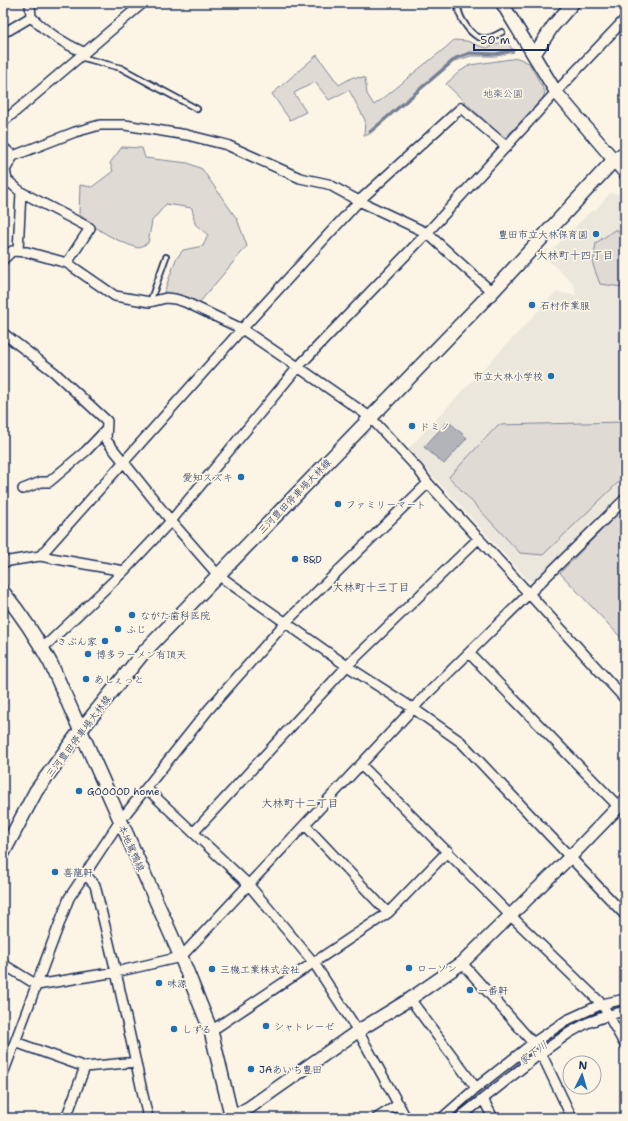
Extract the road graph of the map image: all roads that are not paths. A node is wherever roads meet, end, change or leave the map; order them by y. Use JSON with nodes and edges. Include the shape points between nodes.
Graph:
{"nodes":[{"id":1,"x":30,"y":3,"type":"edge"},
{"id":2,"x":143,"y":3,"type":"edge"},
{"id":3,"x":458,"y":3,"type":"edge"},
{"id":4,"x":502,"y":3,"type":"edge"},
{"id":5,"x":574,"y":3,"type":"edge"},
{"id":6,"x":31,"y":17,"type":"junction"},
{"id":7,"x":625,"y":19,"type":"edge"},
{"id":8,"x":3,"y":31,"type":"edge"},
{"id":9,"x":502,"y":32,"type":"dead end"},
{"id":10,"x":81,"y":55,"type":"junction"},
{"id":11,"x":534,"y":55,"type":"junction"},
{"id":12,"x":556,"y":92,"type":"junction"},
{"id":13,"x":197,"y":110,"type":"dead end"},
{"id":14,"x":3,"y":122,"type":"edge"},
{"id":15,"x":625,"y":142,"type":"edge"},
{"id":16,"x":3,"y":147,"type":"edge"},
{"id":17,"x":507,"y":147,"type":"junction"},
{"id":18,"x":13,"y":156,"type":"junction"},
{"id":19,"x":620,"y":157,"type":"edge"},
{"id":20,"x":625,"y":173,"type":"edge"},
{"id":21,"x":21,"y":192,"type":"junction"},
{"id":22,"x":359,"y":202,"type":"junction"},
{"id":23,"x":427,"y":233,"type":"junction"},
{"id":24,"x":18,"y":251,"type":"junction"},
{"id":25,"x":166,"y":257,"type":"dead end"},
{"id":26,"x":3,"y":260,"type":"edge"},
{"id":27,"x":67,"y":264,"type":"junction"},
{"id":28,"x":492,"y":292,"type":"junction"},
{"id":29,"x":150,"y":302,"type":"junction"},
{"id":30,"x":242,"y":329,"type":"junction"},
{"id":31,"x":3,"y":333,"type":"edge"},
{"id":32,"x":298,"y":367,"type":"junction"},
{"id":33,"x":370,"y":417,"type":"junction"},
{"id":34,"x":106,"y":430,"type":"junction"},
{"id":35,"x":124,"y":464,"type":"junction"},
{"id":36,"x":428,"y":483,"type":"junction"},
{"id":37,"x":23,"y":489,"type":"dead end"},
{"id":38,"x":625,"y":499,"type":"edge"},
{"id":39,"x":171,"y":521,"type":"junction"},
{"id":40,"x":478,"y":538,"type":"junction"},
{"id":41,"x":40,"y":556,"type":"junction"},
{"id":42,"x":3,"y":562,"type":"edge"},
{"id":43,"x":124,"y":571,"type":"junction"},
{"id":44,"x":218,"y":576,"type":"junction"},
{"id":45,"x":3,"y":592,"type":"edge"},
{"id":46,"x":530,"y":594,"type":"junction"},
{"id":47,"x":286,"y":622,"type":"junction"},
{"id":48,"x":43,"y":648,"type":"junction"},
{"id":49,"x":469,"y":653,"type":"junction"},
{"id":50,"x":347,"y":666,"type":"junction"},
{"id":51,"x":625,"y":699,"type":"edge"},
{"id":52,"x":414,"y":709,"type":"junction"},
{"id":53,"x":80,"y":731,"type":"junction"},
{"id":54,"x":361,"y":765,"type":"junction"},
{"id":55,"x":146,"y":788,"type":"junction"},
{"id":56,"x":621,"y":803,"type":"edge"},
{"id":57,"x":120,"y":821,"type":"junction"},
{"id":58,"x":305,"y":825,"type":"junction"},
{"id":59,"x":194,"y":832,"type":"junction"},
{"id":60,"x":448,"y":851,"type":"junction"},
{"id":61,"x":3,"y":854,"type":"edge"},
{"id":62,"x":570,"y":857,"type":"junction"},
{"id":63,"x":85,"y":874,"type":"junction"},
{"id":64,"x":248,"y":884,"type":"junction"},
{"id":65,"x":624,"y":912,"type":"edge"},
{"id":66,"x":388,"y":913,"type":"junction"},
{"id":67,"x":510,"y":915,"type":"junction"},
{"id":68,"x":181,"y":957,"type":"junction"},
{"id":69,"x":314,"y":963,"type":"junction"},
{"id":70,"x":462,"y":963,"type":"junction"},
{"id":71,"x":3,"y":964,"type":"edge"},
{"id":72,"x":116,"y":972,"type":"junction"},
{"id":73,"x":37,"y":985,"type":"junction"},
{"id":74,"x":410,"y":998,"type":"junction"},
{"id":75,"x":625,"y":999,"type":"edge"},
{"id":76,"x":602,"y":1004,"type":"junction"},
{"id":77,"x":625,"y":1011,"type":"edge"},
{"id":78,"x":609,"y":1015,"type":"junction"},
{"id":79,"x":211,"y":1031,"type":"junction"},
{"id":80,"x":358,"y":1031,"type":"junction"},
{"id":81,"x":15,"y":1042,"type":"junction"},
{"id":82,"x":533,"y":1043,"type":"junction"},
{"id":83,"x":625,"y":1045,"type":"edge"},
{"id":84,"x":541,"y":1053,"type":"junction"},
{"id":85,"x":136,"y":1062,"type":"junction"},
{"id":86,"x":85,"y":1067,"type":"junction"},
{"id":87,"x":3,"y":1074,"type":"edge"},
{"id":88,"x":476,"y":1088,"type":"junction"},
{"id":89,"x":483,"y":1099,"type":"junction"},
{"id":90,"x":399,"y":1104,"type":"junction"},
{"id":91,"x":66,"y":1118,"type":"edge"},
{"id":92,"x":148,"y":1118,"type":"edge"},
{"id":93,"x":231,"y":1118,"type":"edge"},
{"id":94,"x":377,"y":1118,"type":"edge"},
{"id":95,"x":406,"y":1118,"type":"edge"},
{"id":96,"x":442,"y":1118,"type":"edge"},
{"id":97,"x":459,"y":1118,"type":"edge"},
{"id":98,"x":493,"y":1118,"type":"edge"},
{"id":99,"x":572,"y":1118,"type":"edge"}],
"edges":[{"from":1,"to":6,"type":"street"},
{"from":2,"to":10,"type":"street"},
{"from":3,"to":9,"type":"lane","via":[[459,14],[475,35],[486,39]]},
{"from":4,"to":11,"type":"street"},
{"from":5,"to":11,"type":"street","via":[[553,26]]},
{"from":6,"to":8,"type":"street"},
{"from":6,"to":10,"type":"street"},
{"from":7,"to":12,"type":"street"},
{"from":10,"to":13,"type":"lane","via":[[121,68]]},
{"from":10,"to":14,"type":"street"},
{"from":11,"to":12,"type":"street"},
{"from":12,"to":17,"type":"street"},
{"from":12,"to":19,"type":"street"},
{"from":15,"to":19,"type":"main road","name":"三河豊田停車場大林線"},
{"from":16,"to":18,"type":"street"},
{"from":17,"to":22,"type":"street","via":[[461,108]]},
{"from":17,"to":23,"type":"street"},
{"from":18,"to":21,"type":"street","via":[[5,170],[7,180]]},
{"from":18,"to":22,"type":"street","via":[[100,125],[125,125],[187,135],[227,145],[300,178],[328,184]]},
{"from":19,"to":20,"type":"street"},
{"from":19,"to":28,"type":"main road","name":"三河豊田停車場大林線"},
{"from":21,"to":24,"type":"street"},
{"from":21,"to":27,"type":"street","via":[[90,228]]},
{"from":22,"to":23,"type":"street"},
{"from":22,"to":30,"type":"street"},
{"from":23,"to":28,"type":"street"},
{"from":23,"to":32,"type":"street"},
{"from":24,"to":26,"type":"street","via":[[12,251]]},
{"from":24,"to":27,"type":"street"},
{"from":25,"to":29,"type":"lane"},
{"from":27,"to":29,"type":"street","via":[[116,296]]},
{"from":28,"to":33,"type":"main road","name":"三河豊田停車場大林線"},
{"from":29,"to":30,"type":"street","via":[[166,298],[175,299]]},
{"from":30,"to":32,"type":"street"},
{"from":30,"to":35,"type":"street"},
{"from":31,"to":34,"type":"street","via":[[54,372],[107,422]]},
{"from":32,"to":33,"type":"street"},
{"from":32,"to":39,"type":"street"},
{"from":33,"to":36,"type":"street"},
{"from":33,"to":44,"type":"main road","name":"三河豊田停車場大林線"},
{"from":34,"to":35,"type":"street","via":[[106,440]]},
{"from":34,"to":37,"type":"street","via":[[86,451],[49,482],[41,482]]},
{"from":35,"to":39,"type":"street"},
{"from":35,"to":41,"type":"street"},
{"from":36,"to":40,"type":"street"},
{"from":36,"to":47,"type":"street"},
{"from":38,"to":46,"type":"street"},
{"from":39,"to":43,"type":"street"},
{"from":39,"to":44,"type":"street"},
{"from":40,"to":46,"type":"street"},
{"from":40,"to":50,"type":"street"},
{"from":41,"to":42,"type":"street"},
{"from":41,"to":43,"type":"street"},
{"from":43,"to":48,"type":"street"},
{"from":44,"to":47,"type":"street"},
{"from":44,"to":53,"type":"main road","name":"三河豊田停車場大林線","via":[[144,652]]},
{"from":45,"to":48,"type":"main road","name":"本地鴛鴨線"},
{"from":46,"to":49,"type":"street"},
{"from":46,"to":51,"type":"street"},
{"from":47,"to":50,"type":"street"},
{"from":47,"to":55,"type":"street","via":[[209,709]]},
{"from":48,"to":53,"type":"main road","name":"本地鴛鴨線"},
{"from":49,"to":52,"type":"street"},
{"from":49,"to":56,"type":"street"},
{"from":50,"to":52,"type":"street"},
{"from":50,"to":59,"type":"street"},
{"from":52,"to":54,"type":"street"},
{"from":52,"to":62,"type":"street","via":[[461,742]]},
{"from":53,"to":57,"type":"main road","name":"本地鴛鴨線"},
{"from":53,"to":61,"type":"main road","name":"三河豊田停車場大林線","via":[[36,791]]},
{"from":54,"to":58,"type":"street"},
{"from":54,"to":60,"type":"street"},
{"from":55,"to":57,"type":"street"},
{"from":55,"to":59,"type":"street"},
{"from":56,"to":62,"type":"street"},
{"from":57,"to":63,"type":"street"},
{"from":57,"to":68,"type":"main road","name":"本地鴛鴨線"},
{"from":58,"to":64,"type":"street"},
{"from":58,"to":66,"type":"street"},
{"from":59,"to":64,"type":"street"},
{"from":60,"to":66,"type":"street"},
{"from":60,"to":67,"type":"street"},
{"from":62,"to":65,"type":"street"},
{"from":62,"to":67,"type":"street"},
{"from":63,"to":72,"type":"street","via":[[95,885]]},
{"from":63,"to":73,"type":"street","via":[[69,898]]},
{"from":64,"to":68,"type":"street"},
{"from":64,"to":69,"type":"street"},
{"from":66,"to":69,"type":"street"},
{"from":67,"to":70,"type":"street"},
{"from":67,"to":76,"type":"street"},
{"from":68,"to":72,"type":"street"},
{"from":68,"to":79,"type":"main road","name":"本地鴛鴨線"},
{"from":69,"to":79,"type":"street"},
{"from":69,"to":80,"type":"street"},
{"from":70,"to":74,"type":"street"},
{"from":70,"to":82,"type":"street"},
{"from":71,"to":73,"type":"street"},
{"from":72,"to":73,"type":"street"},
{"from":72,"to":85,"type":"street"},
{"from":73,"to":81,"type":"street"},
{"from":74,"to":80,"type":"street"},
{"from":74,"to":88,"type":"street"},
{"from":75,"to":76,"type":"street"},
{"from":76,"to":78,"type":"street"},
{"from":76,"to":82,"type":"street","via":[[568,1020]]},
{"from":77,"to":78,"type":"street"},
{"from":78,"to":83,"type":"street"},
{"from":78,"to":84,"type":"street","via":[[568,1033]]},
{"from":79,"to":93,"type":"main road","name":"本地鴛鴨線"},
{"from":80,"to":90,"type":"street"},
{"from":80,"to":93,"type":"street"},
{"from":81,"to":86,"type":"street"},
{"from":81,"to":87,"type":"street"},
{"from":82,"to":88,"type":"street"},
{"from":84,"to":89,"type":"street"},
{"from":84,"to":99,"type":"street"},
{"from":85,"to":86,"type":"street"},
{"from":85,"to":92,"type":"street"},
{"from":86,"to":91,"type":"street"},
{"from":88,"to":96,"type":"street"},
{"from":89,"to":97,"type":"street"},
{"from":89,"to":98,"type":"street"},
{"from":90,"to":94,"type":"street"},
{"from":90,"to":95,"type":"street"}]}
